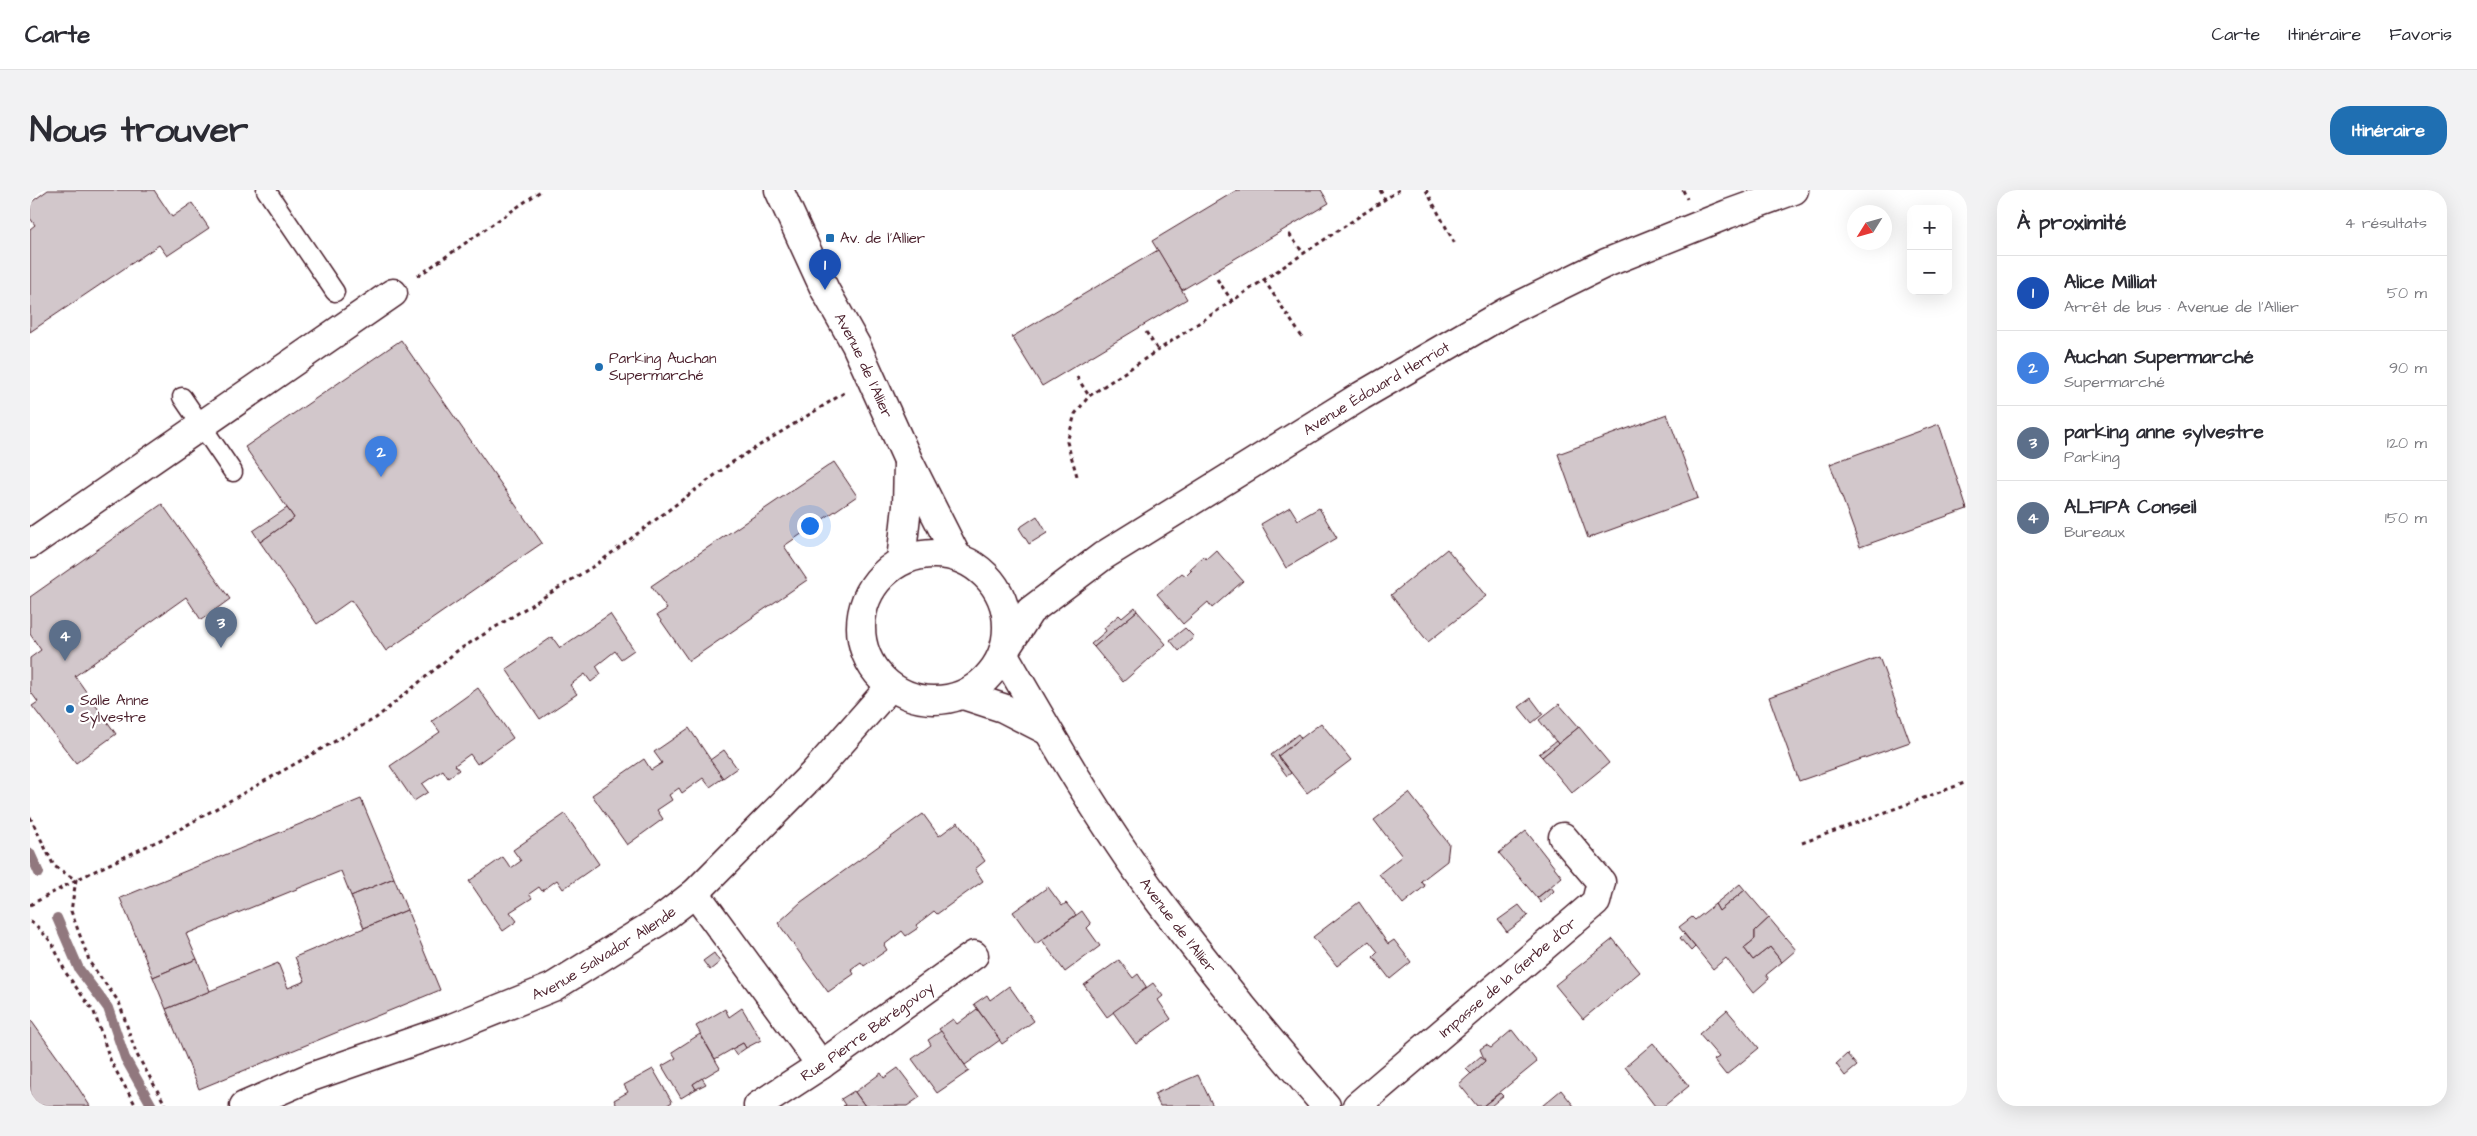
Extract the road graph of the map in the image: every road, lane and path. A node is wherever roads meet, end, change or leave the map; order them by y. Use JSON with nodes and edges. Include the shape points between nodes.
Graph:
{"nodes":[{"id":1,"x":266,"y":190,"type":"edge"},
{"id":2,"x":542,"y":190,"type":"edge"},
{"id":3,"x":779,"y":190,"type":"edge"},
{"id":4,"x":1380,"y":190,"type":"edge"},
{"id":5,"x":1399,"y":190,"type":"edge"},
{"id":6,"x":1426,"y":190,"type":"edge"},
{"id":7,"x":1794,"y":190,"type":"edge"},
{"id":8,"x":1385,"y":199,"type":"junction"},
{"id":9,"x":1289,"y":234,"type":"dead end"},
{"id":10,"x":1456,"y":246,"type":"dead end"},
{"id":11,"x":1304,"y":254,"type":"junction"},
{"id":12,"x":1217,"y":279,"type":"dead end"},
{"id":13,"x":1264,"y":280,"type":"junction"},
{"id":14,"x":335,"y":292,"type":"dead end"},
{"id":15,"x":393,"y":293,"type":"joint"},
{"id":16,"x":1232,"y":301,"type":"junction"},
{"id":17,"x":1146,"y":332,"type":"dead end"},
{"id":18,"x":1302,"y":336,"type":"dead end"},
{"id":19,"x":1158,"y":350,"type":"junction"},
{"id":20,"x":1077,"y":377,"type":"dead end"},
{"id":21,"x":874,"y":385,"type":"junction"},
{"id":22,"x":1089,"y":396,"type":"junction"},
{"id":23,"x":182,"y":397,"type":"dead end"},
{"id":24,"x":202,"y":425,"type":"junction"},
{"id":25,"x":908,"y":460,"type":"junction"},
{"id":26,"x":233,"y":472,"type":"dead end"},
{"id":27,"x":1077,"y":476,"type":"dead end"},
{"id":28,"x":30,"y":544,"type":"edge"},
{"id":29,"x":957,"y":557,"type":"junction"},
{"id":30,"x":901,"y":561,"type":"junction"},
{"id":31,"x":1003,"y":653,"type":"junction"},
{"id":32,"x":890,"y":687,"type":"junction"},
{"id":33,"x":963,"y":696,"type":"junction"},
{"id":34,"x":1048,"y":731,"type":"junction"},
{"id":35,"x":1967,"y":782,"type":"edge"},
{"id":36,"x":30,"y":817,"type":"edge"},
{"id":37,"x":1563,"y":836,"type":"dead end"},
{"id":38,"x":1802,"y":843,"type":"dead end"},
{"id":39,"x":76,"y":880,"type":"junction"},
{"id":40,"x":695,"y":893,"type":"junction"},
{"id":41,"x":30,"y":905,"type":"edge"},
{"id":42,"x":30,"y":922,"type":"edge"},
{"id":43,"x":974,"y":955,"type":"dead end"},
{"id":44,"x":821,"y":1065,"type":"junction"},
{"id":45,"x":136,"y":1106,"type":"edge"},
{"id":46,"x":164,"y":1106,"type":"edge"},
{"id":47,"x":244,"y":1106,"type":"edge"},
{"id":48,"x":758,"y":1106,"type":"edge"},
{"id":49,"x":1326,"y":1106,"type":"edge"},
{"id":50,"x":1357,"y":1106,"type":"edge"}],
"edges":[{"from":1,"to":14,"type":"lane"},
{"from":2,"to":15,"type":"path"},
{"from":3,"to":21,"type":"street","name":"Avenue de l'Allier","via":[[824,290]]},
{"from":4,"to":8,"type":"path"},
{"from":5,"to":8,"type":"path"},
{"from":6,"to":10,"type":"path"},
{"from":7,"to":31,"type":"street","name":"Avenue Édouard Herriot","via":[[1606,263],[1506,312],[1361,396],[1103,556],[1030,611]]},
{"from":8,"to":11,"type":"path"},
{"from":9,"to":11,"type":"path"},
{"from":11,"to":13,"type":"path"},
{"from":12,"to":16,"type":"path"},
{"from":13,"to":16,"type":"path"},
{"from":13,"to":18,"type":"path"},
{"from":15,"to":24,"type":"street"},
{"from":16,"to":19,"type":"path"},
{"from":17,"to":19,"type":"path"},
{"from":19,"to":22,"type":"path"},
{"from":20,"to":22,"type":"path"},
{"from":21,"to":25,"type":"street","name":"Avenue de l'Allier"},
{"from":21,"to":39,"type":"path","via":[[842,394],[731,463],[597,564],[457,651],[376,718],[164,838]]},
{"from":22,"to":27,"type":"path","via":[[1075,414],[1066,442]]},
{"from":23,"to":24,"type":"lane"},
{"from":24,"to":26,"type":"lane"},
{"from":24,"to":28,"type":"street"},
{"from":25,"to":29,"type":"street","name":"Avenue de l'Allier"},
{"from":25,"to":30,"type":"street","name":"Avenue de l'Allier"},
{"from":29,"to":30,"type":"street","via":[[920,555]]},
{"from":29,"to":31,"type":"street","via":[[990,579],[1000,596],[1007,634]]},
{"from":30,"to":32,"type":"street","via":[[884,573],[870,590],[862,610],[860,631],[864,653],[874,672]]},
{"from":31,"to":33,"type":"street","via":[[993,671]]},
{"from":31,"to":34,"type":"street","name":"Avenue de l'Allier"},
{"from":32,"to":33,"type":"street","via":[[925,701]]},
{"from":32,"to":40,"type":"street","name":"Avenue Salvador Allende","via":[[813,774]]},
{"from":33,"to":34,"type":"street","via":[[1003,708]]},
{"from":34,"to":49,"type":"street","name":"Avenue de l'Allier","via":[[1155,896],[1241,1007]]},
{"from":35,"to":38,"type":"path"},
{"from":36,"to":39,"type":"path","via":[[54,866]]},
{"from":37,"to":50,"type":"street","name":"Impasse de la Gerbe d'Or","via":[[1601,882],[1596,902]]},
{"from":39,"to":41,"type":"path"},
{"from":39,"to":46,"type":"path","via":[[71,912],[90,963],[119,1002],[136,1053],[166,1104]]},
{"from":40,"to":44,"type":"street"},
{"from":40,"to":47,"type":"street","name":"Avenue Salvador Allende","via":[[659,921],[553,987],[450,1029],[311,1077]]},
{"from":42,"to":45,"type":"path","via":[[52,943],[66,973],[94,1012],[111,1062]]},
{"from":43,"to":44,"type":"street","name":"Rue Pierre Bérégovoy"},
{"from":44,"to":48,"type":"street","name":"Rue Pierre Bérégovoy"}]}
